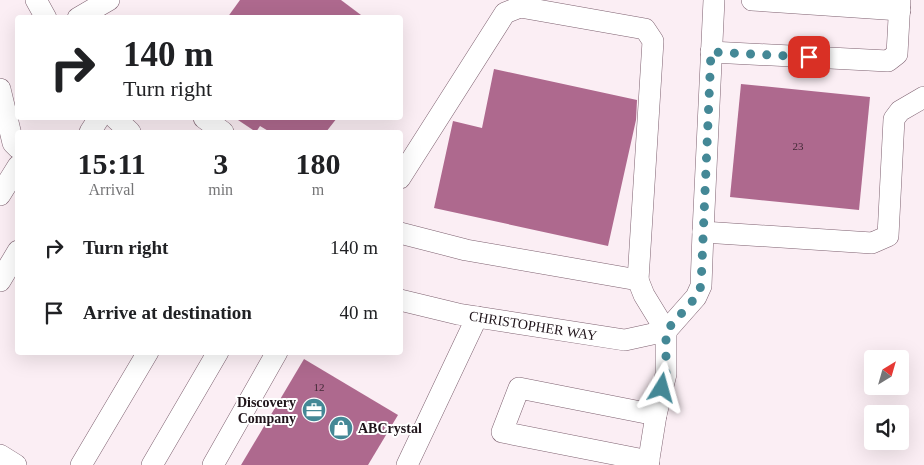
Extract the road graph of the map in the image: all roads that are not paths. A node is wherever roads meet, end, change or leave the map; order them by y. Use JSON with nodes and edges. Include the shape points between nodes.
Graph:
{"nodes":[{"id":1,"x":36,"y":0,"type":"edge"},
{"id":2,"x":714,"y":0,"type":"edge"},
{"id":3,"x":752,"y":0,"type":"edge"},
{"id":4,"x":107,"y":1,"type":"edge"},
{"id":5,"x":900,"y":5,"type":"edge"},
{"id":6,"x":44,"y":15,"type":"edge"},
{"id":7,"x":83,"y":15,"type":"edge"},
{"id":8,"x":711,"y":52,"type":"junction"},
{"id":9,"x":0,"y":90,"type":"edge"},
{"id":10,"x":924,"y":97,"type":"edge"},
{"id":11,"x":118,"y":120,"type":"edge"},
{"id":12,"x":207,"y":120,"type":"edge"},
{"id":13,"x":128,"y":130,"type":"edge"},
{"id":14,"x":220,"y":130,"type":"edge"},
{"id":15,"x":15,"y":144,"type":"edge"},
{"id":16,"x":15,"y":171,"type":"edge"},
{"id":17,"x":403,"y":173,"type":"edge"},
{"id":18,"x":0,"y":195,"type":"edge"},
{"id":19,"x":703,"y":232,"type":"junction"},
{"id":20,"x":403,"y":234,"type":"edge"},
{"id":21,"x":638,"y":280,"type":"junction"},
{"id":22,"x":403,"y":301,"type":"edge"},
{"id":23,"x":477,"y":317,"type":"junction"},
{"id":24,"x":666,"y":331,"type":"junction"},
{"id":25,"x":146,"y":355,"type":"edge"},
{"id":26,"x":216,"y":355,"type":"edge"},
{"id":27,"x":275,"y":355,"type":"edge"},
{"id":28,"x":656,"y":415,"type":"junction"},
{"id":29,"x":0,"y":456,"type":"edge"},
{"id":30,"x":649,"y":463,"type":"edge"},
{"id":31,"x":156,"y":464,"type":"edge"},
{"id":32,"x":16,"y":465,"type":"edge"},
{"id":33,"x":81,"y":465,"type":"edge"},
{"id":34,"x":212,"y":465,"type":"edge"},
{"id":35,"x":407,"y":465,"type":"edge"}],
"edges":[{"from":1,"to":6,"type":"street"},
{"from":2,"to":8,"type":"street"},
{"from":3,"to":5,"type":"street"},
{"from":4,"to":7,"type":"street"},
{"from":5,"to":8,"type":"street","via":[[897,54],[888,61]]},
{"from":8,"to":19,"type":"street"},
{"from":9,"to":15,"type":"street"},
{"from":10,"to":19,"type":"street","via":[[900,111],[894,119],[888,236],[872,243]]},
{"from":11,"to":13,"type":"street"},
{"from":12,"to":14,"type":"street"},
{"from":16,"to":18,"type":"street"},
{"from":17,"to":21,"type":"street","via":[[505,13],[520,7],[645,28],[653,41]]},
{"from":19,"to":24,"type":"street","via":[[701,286],[696,297]]},
{"from":20,"to":21,"type":"street","via":[[466,250]]},
{"from":21,"to":24,"type":"street"},
{"from":22,"to":23,"type":"street","name":"CHRISTOPHER WAY"},
{"from":23,"to":24,"type":"street","name":"CHRISTOPHER WAY","via":[[625,340]]},
{"from":23,"to":35,"type":"street"},
{"from":24,"to":28,"type":"street","via":[[666,374]]},
{"from":25,"to":33,"type":"street"},
{"from":26,"to":31,"type":"street"},
{"from":27,"to":34,"type":"street"},
{"from":28,"to":30,"type":"street"},
{"from":28,"to":30,"type":"street","via":[[519,388],[502,432]]},
{"from":29,"to":32,"type":"street"}]}
